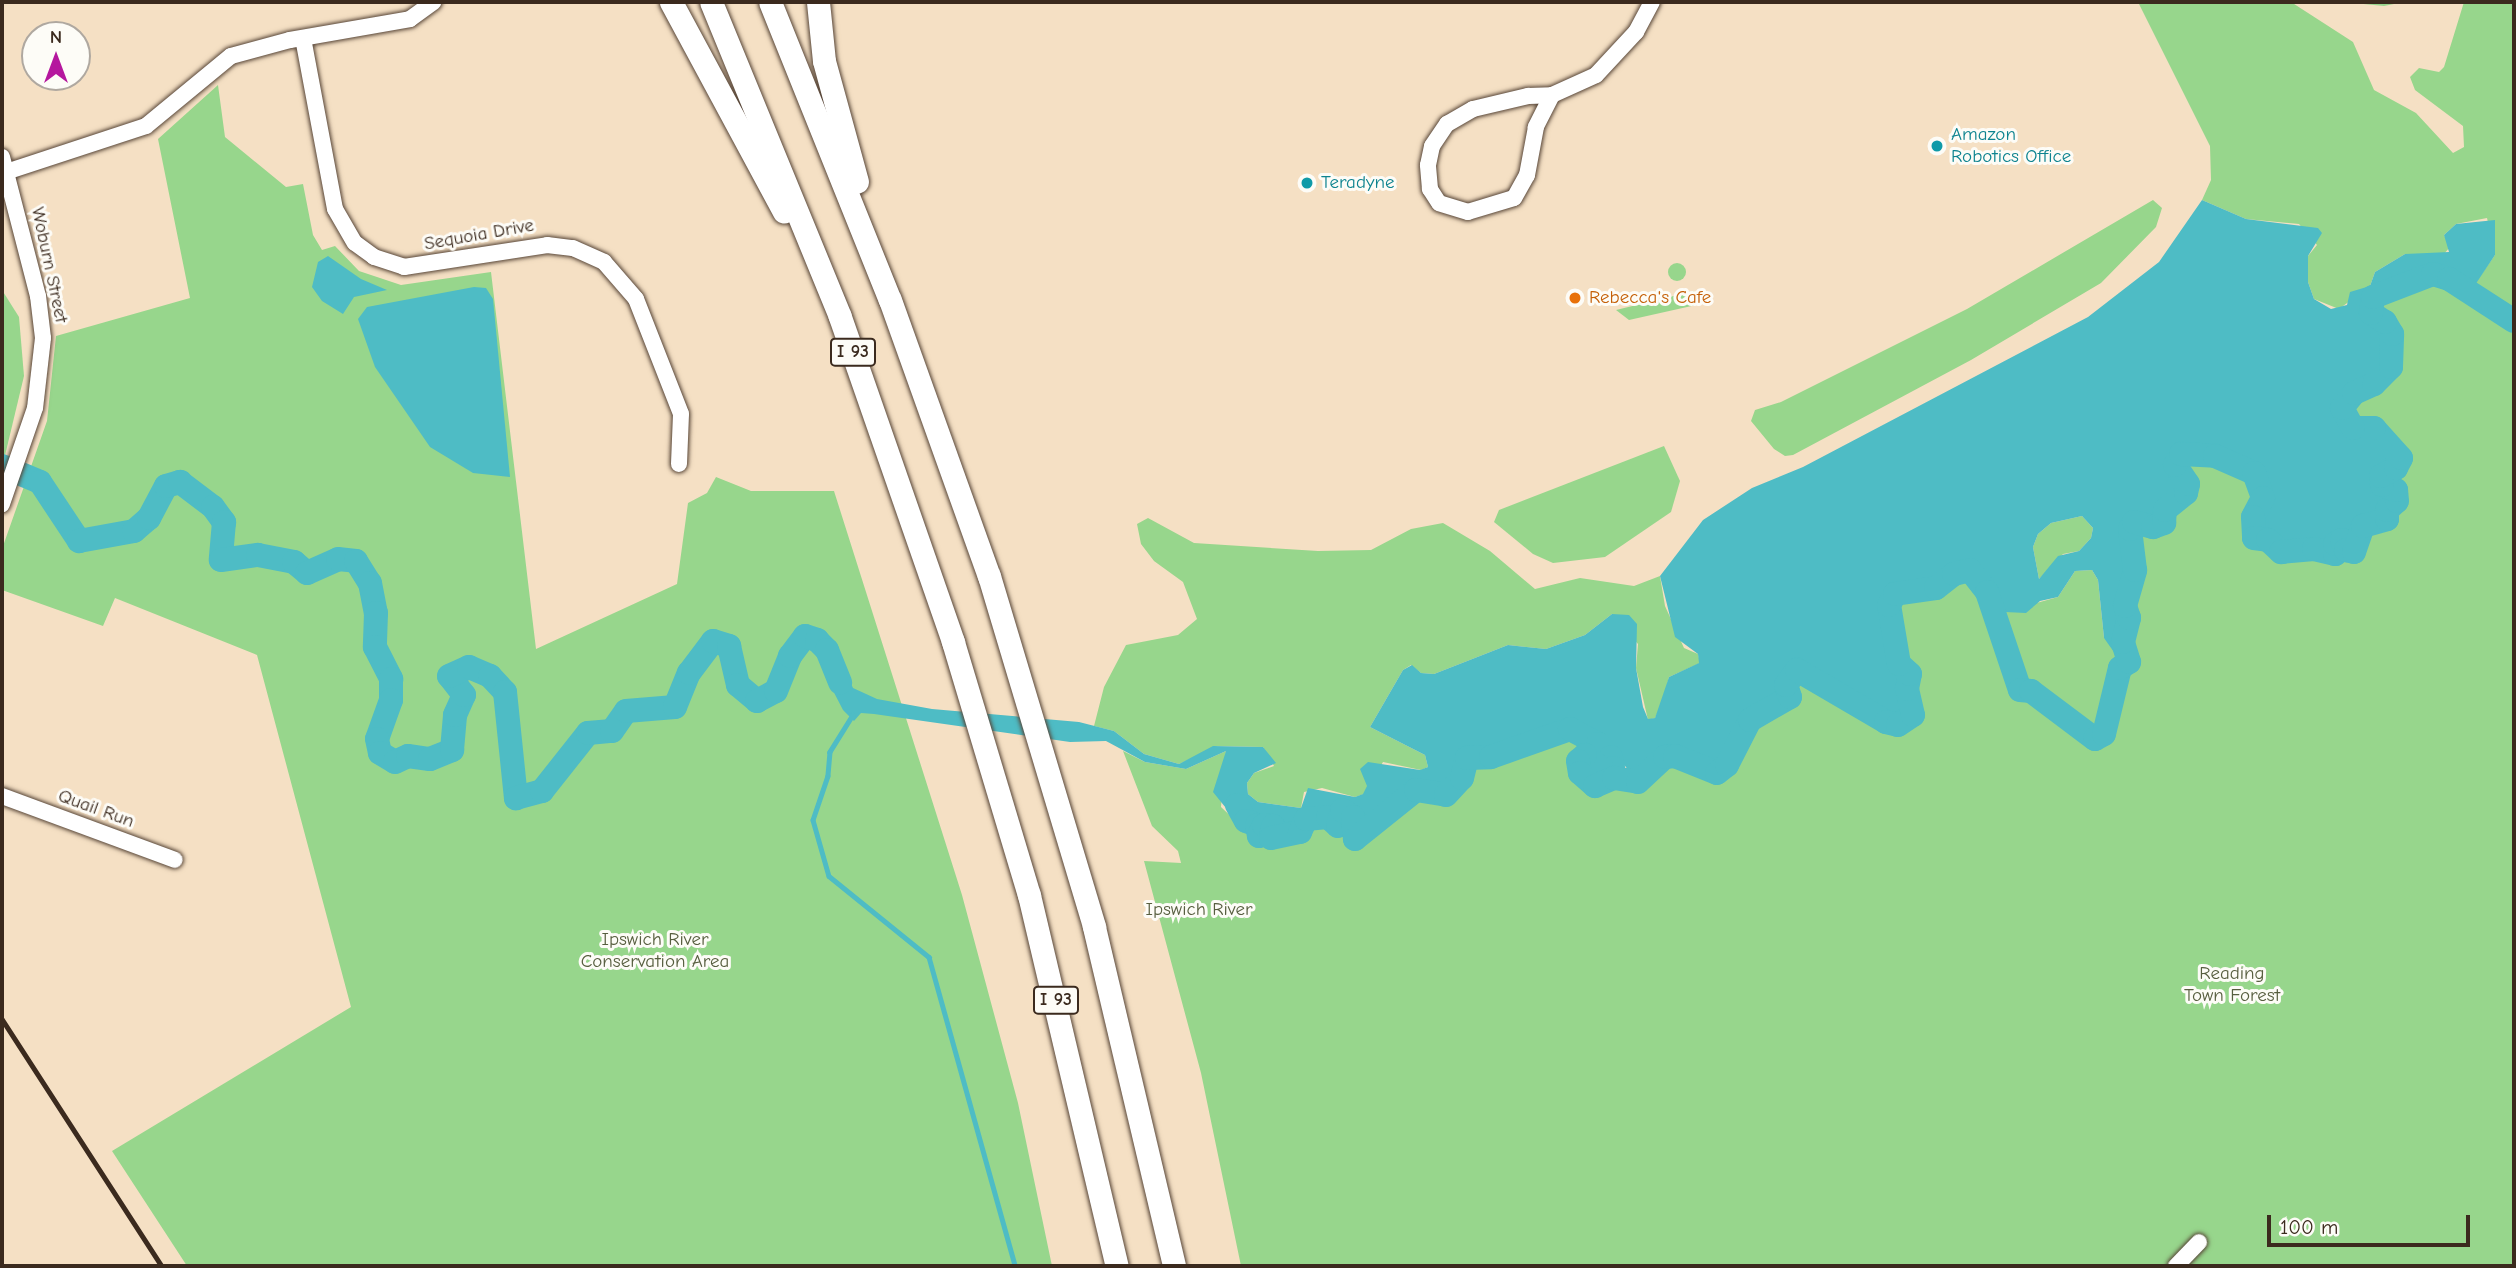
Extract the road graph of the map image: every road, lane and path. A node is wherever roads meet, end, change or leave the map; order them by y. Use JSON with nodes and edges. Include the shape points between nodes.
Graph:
{"nodes":[{"id":1,"x":433,"y":2,"type":"edge"},
{"id":2,"x":671,"y":2,"type":"edge"},
{"id":3,"x":711,"y":2,"type":"edge"},
{"id":4,"x":770,"y":2,"type":"edge"},
{"id":5,"x":818,"y":2,"type":"edge"},
{"id":6,"x":1652,"y":2,"type":"edge"},
{"id":7,"x":303,"y":38,"type":"junction"},
{"id":8,"x":1552,"y":95,"type":"junction"},
{"id":9,"x":4,"y":165,"type":"edge"},
{"id":10,"x":890,"y":300,"type":"junction"},
{"id":11,"x":840,"y":317,"type":"junction"},
{"id":12,"x":679,"y":464,"type":"dead end"},
{"id":13,"x":2,"y":504,"type":"edge"},
{"id":14,"x":2,"y":796,"type":"edge"},
{"id":15,"x":175,"y":860,"type":"dead end"},
{"id":16,"x":2199,"y":1242,"type":"dead end"},
{"id":17,"x":1117,"y":1266,"type":"edge"},
{"id":18,"x":1174,"y":1266,"type":"edge"},
{"id":19,"x":2176,"y":1266,"type":"edge"}],
"edges":[{"from":1,"to":7,"type":"street","via":[[410,19]]},
{"from":2,"to":11,"type":"highway"},
{"from":3,"to":11,"type":"highway","number":"I 93"},
{"from":4,"to":10,"type":"highway","number":"I 93"},
{"from":5,"to":10,"type":"highway","via":[[829,86]]},
{"from":6,"to":8,"type":"street","via":[[1615,59],[1596,75]]},
{"from":7,"to":9,"type":"street","via":[[251,49],[219,62],[153,122],[131,134]]},
{"from":7,"to":12,"type":"street","name":"Sequoia Drive","via":[[335,209],[350,237],[374,257],[404,267],[547,245],[573,248],[604,262],[636,299],[681,414]]},
{"from":8,"to":8,"type":"street","via":[[1473,109],[1447,124],[1432,146],[1428,165],[1430,188],[1439,203],[1468,212],[1514,198],[1527,175],[1536,127]]},
{"from":9,"to":13,"type":"street","name":"Woburn Street","via":[[38,296],[43,338],[40,384]]},
{"from":10,"to":18,"type":"highway","number":"I 93","via":[[985,564],[1041,742],[1094,926]]},
{"from":11,"to":17,"type":"highway","number":"I 93","via":[[982,736],[1071,1058]]},
{"from":14,"to":15,"type":"street","name":"Quail Run"},
{"from":16,"to":19,"type":"street"}]}
